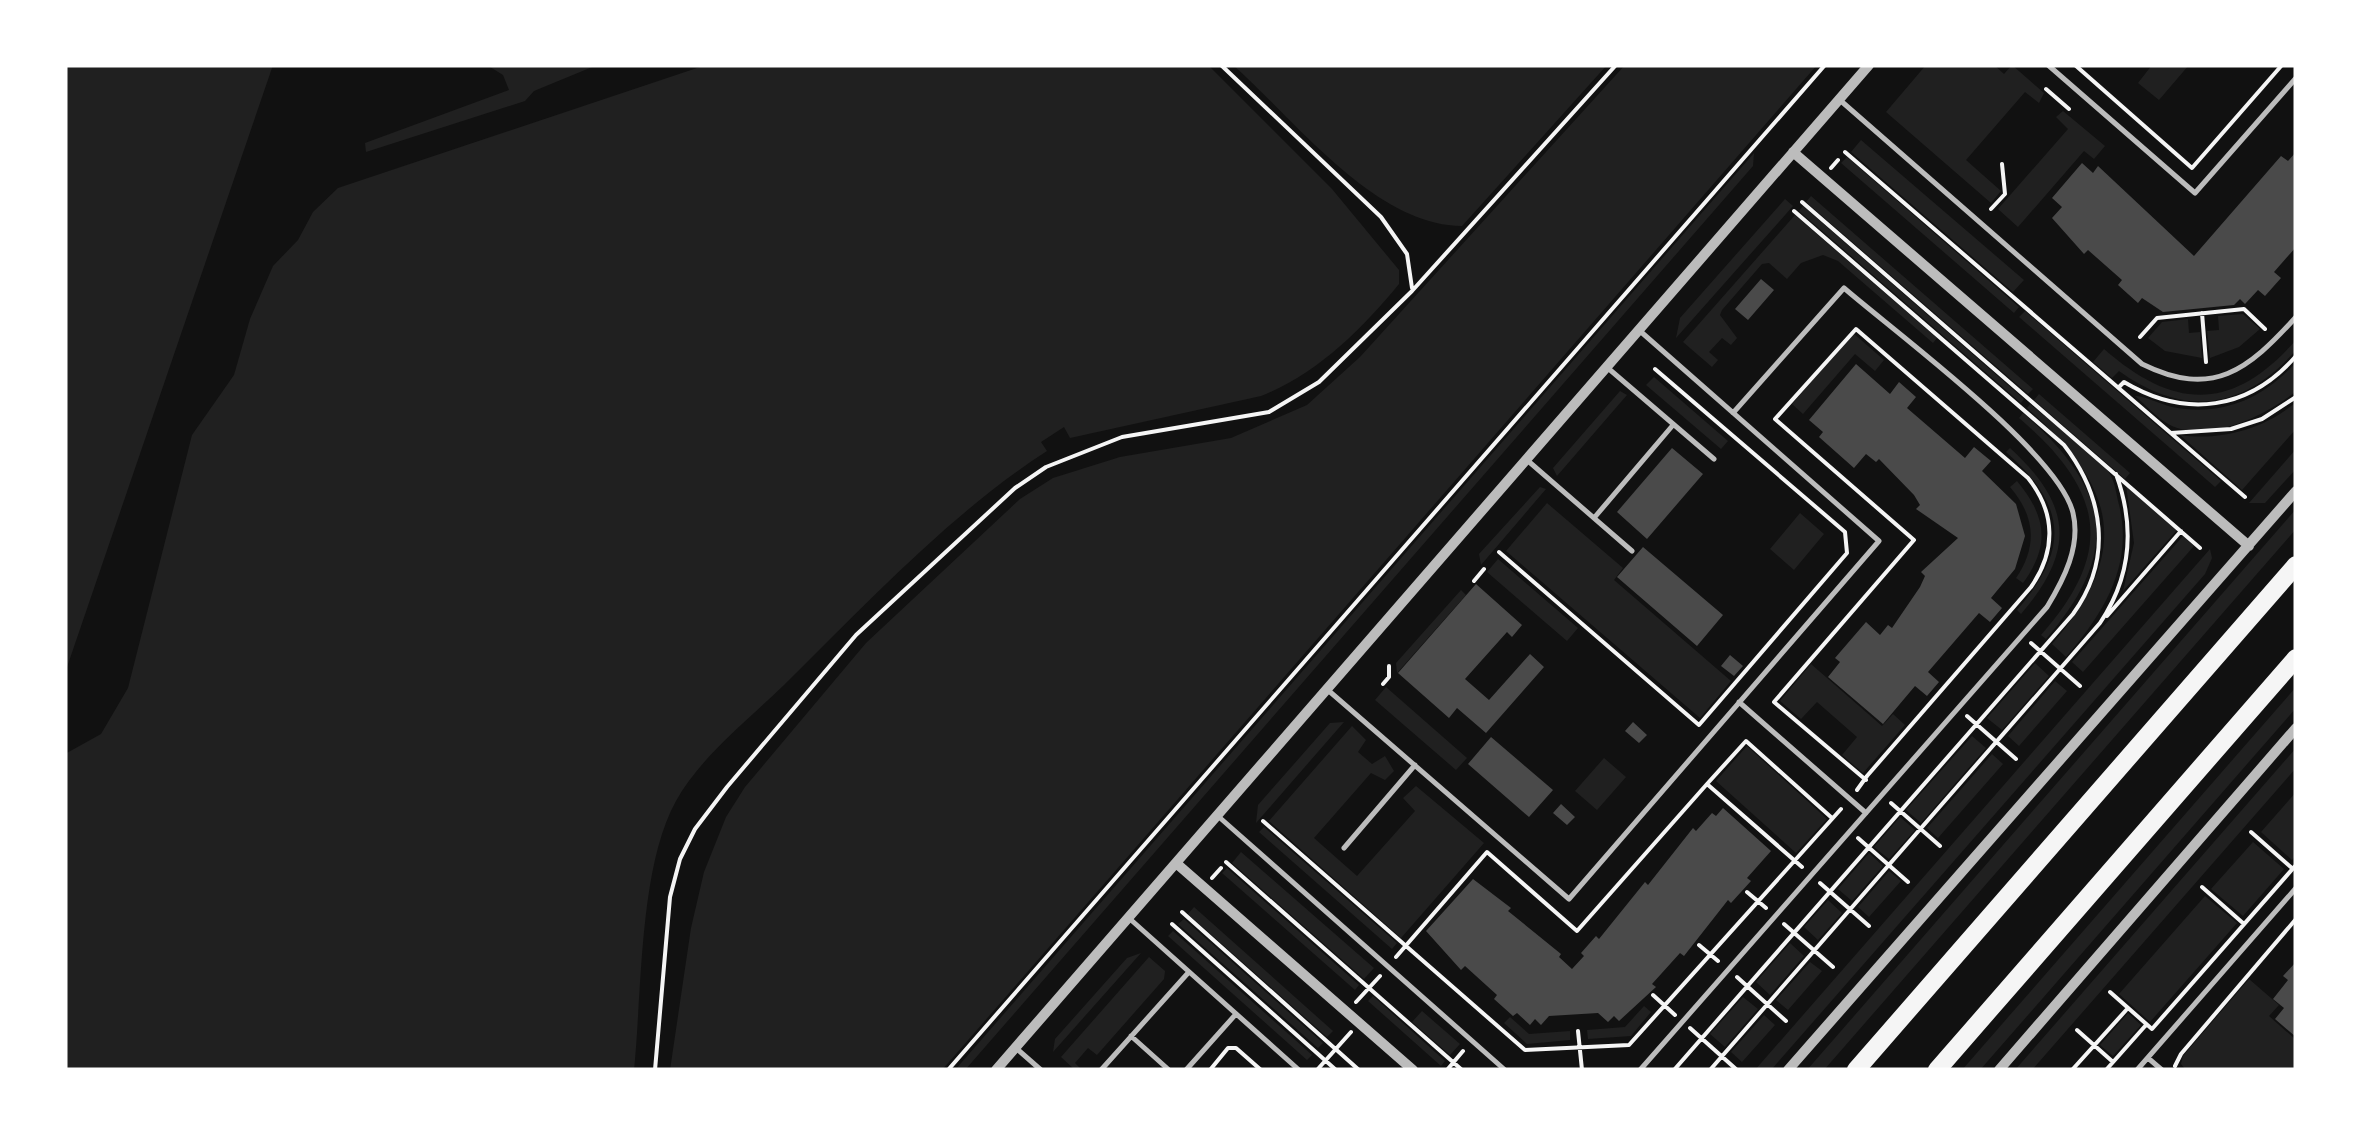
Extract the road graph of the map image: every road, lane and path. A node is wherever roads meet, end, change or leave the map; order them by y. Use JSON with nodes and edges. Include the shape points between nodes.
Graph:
{"nodes":[{"id":1,"x":1221,"y":65,"type":"edge"},
{"id":2,"x":1616,"y":65,"type":"edge"},
{"id":3,"x":1825,"y":65,"type":"edge"},
{"id":4,"x":1868,"y":65,"type":"edge"},
{"id":5,"x":2048,"y":65,"type":"edge"},
{"id":6,"x":2074,"y":65,"type":"edge"},
{"id":7,"x":2282,"y":65,"type":"edge"},
{"id":8,"x":2296,"y":78,"type":"edge"},
{"id":9,"x":2046,"y":89,"type":"dead end"},
{"id":10,"x":1839,"y":99,"type":"junction"},
{"id":11,"x":2069,"y":109,"type":"dead end"},
{"id":12,"x":1793,"y":152,"type":"junction"},
{"id":13,"x":1846,"y":152,"type":"dead end"},
{"id":14,"x":2002,"y":164,"type":"dead end"},
{"id":15,"x":1802,"y":202,"type":"dead end"},
{"id":16,"x":1992,"y":209,"type":"dead end"},
{"id":17,"x":1794,"y":211,"type":"dead end"},
{"id":18,"x":1412,"y":291,"type":"junction"},
{"id":19,"x":2202,"y":314,"type":"junction"},
{"id":20,"x":2296,"y":316,"type":"edge"},
{"id":21,"x":2265,"y":329,"type":"dead end"},
{"id":22,"x":1638,"y":330,"type":"junction"},
{"id":23,"x":2140,"y":338,"type":"dead end"},
{"id":24,"x":2206,"y":362,"type":"dead end"},
{"id":25,"x":1607,"y":367,"type":"junction"},
{"id":26,"x":1655,"y":369,"type":"dead end"},
{"id":27,"x":2296,"y":396,"type":"edge"},
{"id":28,"x":2030,"y":399,"type":"junction"},
{"id":29,"x":2022,"y":408,"type":"junction"},
{"id":30,"x":1733,"y":413,"type":"junction"},
{"id":31,"x":1673,"y":424,"type":"junction"},
{"id":32,"x":2170,"y":432,"type":"junction"},
{"id":33,"x":1714,"y":459,"type":"dead end"},
{"id":34,"x":1526,"y":460,"type":"junction"},
{"id":35,"x":2116,"y":474,"type":"junction"},
{"id":36,"x":2296,"y":492,"type":"edge"},
{"id":37,"x":2245,"y":497,"type":"dead end"},
{"id":38,"x":1594,"y":518,"type":"junction"},
{"id":39,"x":2181,"y":531,"type":"junction"},
{"id":40,"x":2248,"y":546,"type":"junction"},
{"id":41,"x":2200,"y":548,"type":"dead end"},
{"id":42,"x":1632,"y":551,"type":"dead end"},
{"id":43,"x":1498,"y":552,"type":"dead end"},
{"id":44,"x":2296,"y":565,"type":"edge"},
{"id":45,"x":1484,"y":569,"type":"dead end"},
{"id":46,"x":1474,"y":581,"type":"dead end"},
{"id":47,"x":2003,"y":618,"type":"junction"},
{"id":48,"x":2011,"y":626,"type":"dead end"},
{"id":49,"x":2094,"y":631,"type":"junction"},
{"id":50,"x":2033,"y":644,"type":"dead end"},
{"id":51,"x":2040,"y":651,"type":"junction"},
{"id":52,"x":2296,"y":658,"type":"edge"},
{"id":53,"x":1389,"y":666,"type":"dead end"},
{"id":54,"x":2061,"y":669,"type":"junction"},
{"id":55,"x":1382,"y":684,"type":"dead end"},
{"id":56,"x":2080,"y":686,"type":"dead end"},
{"id":57,"x":1327,"y":689,"type":"junction"},
{"id":58,"x":1940,"y":692,"type":"junction"},
{"id":59,"x":1948,"y":699,"type":"dead end"},
{"id":60,"x":1739,"y":702,"type":"junction"},
{"id":61,"x":1969,"y":718,"type":"dead end"},
{"id":62,"x":1976,"y":724,"type":"junction"},
{"id":63,"x":2296,"y":728,"type":"edge"},
{"id":64,"x":1997,"y":742,"type":"junction"},
{"id":65,"x":2016,"y":759,"type":"dead end"},
{"id":66,"x":1415,"y":765,"type":"junction"},
{"id":67,"x":1866,"y":780,"type":"junction"},
{"id":68,"x":1707,"y":784,"type":"dead end"},
{"id":69,"x":1858,"y":789,"type":"dead end"},
{"id":70,"x":1882,"y":795,"type":"junction"},
{"id":71,"x":1900,"y":811,"type":"junction"},
{"id":72,"x":1838,"y":812,"type":"dead end"},
{"id":73,"x":1866,"y":814,"type":"junction"},
{"id":74,"x":1217,"y":816,"type":"junction"},
{"id":75,"x":1832,"y":818,"type":"junction"},
{"id":76,"x":1262,"y":821,"type":"dead end"},
{"id":77,"x":1921,"y":829,"type":"junction"},
{"id":78,"x":2250,"y":832,"type":"dead end"},
{"id":79,"x":1861,"y":841,"type":"dead end"},
{"id":80,"x":1940,"y":846,"type":"dead end"},
{"id":81,"x":1869,"y":847,"type":"junction"},
{"id":82,"x":1344,"y":848,"type":"dead end"},
{"id":83,"x":1226,"y":862,"type":"dead end"},
{"id":84,"x":1176,"y":863,"type":"junction"},
{"id":85,"x":1889,"y":865,"type":"junction"},
{"id":86,"x":2294,"y":867,"type":"edge"},
{"id":87,"x":1908,"y":882,"type":"dead end"},
{"id":88,"x":1822,"y":885,"type":"dead end"},
{"id":89,"x":2202,"y":887,"type":"dead end"},
{"id":90,"x":2296,"y":888,"type":"edge"},
{"id":91,"x":1830,"y":891,"type":"junction"},
{"id":92,"x":1850,"y":910,"type":"junction"},
{"id":93,"x":1182,"y":912,"type":"dead end"},
{"id":94,"x":1128,"y":918,"type":"junction"},
{"id":95,"x":2296,"y":919,"type":"edge"},
{"id":96,"x":1172,"y":924,"type":"dead end"},
{"id":97,"x":2244,"y":924,"type":"junction"},
{"id":98,"x":1786,"y":926,"type":"dead end"},
{"id":99,"x":1870,"y":926,"type":"dead end"},
{"id":100,"x":1794,"y":933,"type":"junction"},
{"id":101,"x":1814,"y":951,"type":"junction"},
{"id":102,"x":1833,"y":967,"type":"dead end"},
{"id":103,"x":1188,"y":973,"type":"junction"},
{"id":104,"x":1381,"y":974,"type":"dead end"},
{"id":105,"x":1740,"y":980,"type":"dead end"},
{"id":106,"x":1747,"y":986,"type":"junction"},
{"id":107,"x":1369,"y":988,"type":"junction"},
{"id":108,"x":2110,"y":992,"type":"dead end"},
{"id":109,"x":1362,"y":996,"type":"dead end"},
{"id":110,"x":1767,"y":1004,"type":"junction"},
{"id":111,"x":2128,"y":1008,"type":"junction"},
{"id":112,"x":1236,"y":1014,"type":"junction"},
{"id":113,"x":1786,"y":1021,"type":"dead end"},
{"id":114,"x":2149,"y":1027,"type":"junction"},
{"id":115,"x":2077,"y":1030,"type":"dead end"},
{"id":116,"x":1578,"y":1031,"type":"dead end"},
{"id":117,"x":1694,"y":1032,"type":"dead end"},
{"id":118,"x":1131,"y":1036,"type":"junction"},
{"id":119,"x":1701,"y":1038,"type":"junction"},
{"id":120,"x":2163,"y":1040,"type":"junction"},
{"id":121,"x":1343,"y":1041,"type":"dead end"},
{"id":122,"x":2094,"y":1045,"type":"junction"},
{"id":123,"x":1580,"y":1047,"type":"junction"},
{"id":124,"x":1016,"y":1048,"type":"junction"},
{"id":125,"x":1465,"y":1048,"type":"dead end"},
{"id":126,"x":1336,"y":1050,"type":"junction"},
{"id":127,"x":1722,"y":1056,"type":"junction"},
{"id":128,"x":2148,"y":1058,"type":"junction"},
{"id":129,"x":1326,"y":1061,"type":"junction"},
{"id":130,"x":1453,"y":1062,"type":"junction"},
{"id":131,"x":2113,"y":1062,"type":"junction"},
{"id":132,"x":2177,"y":1064,"type":"dead end"},
{"id":133,"x":655,"y":1070,"type":"edge"},
{"id":134,"x":948,"y":1070,"type":"edge"},
{"id":135,"x":996,"y":1070,"type":"edge"},
{"id":136,"x":1041,"y":1070,"type":"edge"},
{"id":137,"x":1101,"y":1070,"type":"edge"},
{"id":138,"x":1169,"y":1070,"type":"edge"},
{"id":139,"x":1186,"y":1070,"type":"edge"},
{"id":140,"x":1210,"y":1070,"type":"edge"},
{"id":141,"x":1261,"y":1070,"type":"edge"},
{"id":142,"x":1299,"y":1070,"type":"edge"},
{"id":143,"x":1317,"y":1070,"type":"edge"},
{"id":144,"x":1336,"y":1070,"type":"edge"},
{"id":145,"x":1358,"y":1070,"type":"edge"},
{"id":146,"x":1413,"y":1070,"type":"edge"},
{"id":147,"x":1447,"y":1070,"type":"edge"},
{"id":148,"x":1462,"y":1070,"type":"edge"},
{"id":149,"x":1505,"y":1070,"type":"edge"},
{"id":150,"x":1582,"y":1070,"type":"edge"},
{"id":151,"x":1640,"y":1070,"type":"edge"},
{"id":152,"x":1674,"y":1070,"type":"edge"},
{"id":153,"x":1710,"y":1070,"type":"edge"},
{"id":154,"x":1737,"y":1070,"type":"edge"},
{"id":155,"x":1788,"y":1070,"type":"edge"},
{"id":156,"x":1856,"y":1070,"type":"edge"},
{"id":157,"x":1937,"y":1070,"type":"edge"},
{"id":158,"x":1999,"y":1070,"type":"edge"},
{"id":159,"x":2072,"y":1070,"type":"edge"},
{"id":160,"x":2106,"y":1070,"type":"edge"},
{"id":161,"x":2137,"y":1070,"type":"edge"},
{"id":162,"x":2162,"y":1070,"type":"edge"}],
"edges":[{"from":1,"to":18,"type":"path","via":[[1381,218],[1407,254]]},
{"from":2,"to":18,"type":"path"},
{"from":3,"to":134,"type":"path"},
{"from":4,"to":10,"type":"street"},
{"from":5,"to":8,"type":"lane","via":[[2195,193]]},
{"from":6,"to":7,"type":"path","via":[[2192,168]]},
{"from":9,"to":11,"type":"path"},
{"from":10,"to":12,"type":"street"},
{"from":10,"to":20,"type":"lane","via":[[2142,364],[2167,376],[2211,381],[2228,374],[2265,351]]},
{"from":12,"to":22,"type":"street"},
{"from":12,"to":40,"type":"street"},
{"from":13,"to":32,"type":"path"},
{"from":14,"to":16,"type":"path","via":[[2004,194]]},
{"from":15,"to":28,"type":"path"},
{"from":17,"to":29,"type":"path"},
{"from":18,"to":133,"type":"path","via":[[1293,401],[1269,412],[1122,437],[1046,467],[856,635],[728,788],[680,860],[670,898]]},
{"from":19,"to":21,"type":"path","via":[[2244,310]]},
{"from":19,"to":23,"type":"path","via":[[2157,318]]},
{"from":19,"to":24,"type":"path"},
{"from":22,"to":25,"type":"street"},
{"from":22,"to":30,"type":"lane"},
{"from":25,"to":31,"type":"lane"},
{"from":25,"to":34,"type":"street"},
{"from":26,"to":43,"type":"path","via":[[1845,532],[1847,553],[1699,725]]},
{"from":27,"to":32,"type":"path","via":[[2230,430]]},
{"from":28,"to":29,"type":"path"},
{"from":28,"to":35,"type":"path"},
{"from":29,"to":51,"type":"path","via":[[2075,459],[2099,524],[2099,552],[2086,593]]},
{"from":30,"to":60,"type":"lane","via":[[1879,540]]},
{"from":30,"to":70,"type":"lane","via":[[1844,288],[2042,457],[2068,498],[2072,552],[2047,607]]},
{"from":31,"to":33,"type":"lane"},
{"from":31,"to":38,"type":"lane"},
{"from":32,"to":37,"type":"path"},
{"from":34,"to":38,"type":"lane"},
{"from":34,"to":57,"type":"street"},
{"from":35,"to":39,"type":"path"},
{"from":35,"to":49,"type":"path","via":[[2126,508],[2127,556],[2118,592]]},
{"from":36,"to":40,"type":"street"},
{"from":38,"to":42,"type":"lane"},
{"from":39,"to":41,"type":"path"},
{"from":39,"to":49,"type":"path"},
{"from":40,"to":155,"type":"street"},
{"from":44,"to":156,"type":"main road"},
{"from":45,"to":46,"type":"path"},
{"from":47,"to":48,"type":"path"},
{"from":47,"to":58,"type":"path"},
{"from":47,"to":67,"type":"path","via":[[2046,559],[2050,530],[2042,499],[2021,472],[1852,330],[1775,419],[1914,540],[1774,702]]},
{"from":49,"to":54,"type":"path"},
{"from":50,"to":51,"type":"path"},
{"from":51,"to":54,"type":"path"},
{"from":51,"to":62,"type":"path"},
{"from":52,"to":157,"type":"main road"},
{"from":53,"to":55,"type":"path"},
{"from":54,"to":56,"type":"path"},
{"from":54,"to":64,"type":"path"},
{"from":57,"to":66,"type":"lane"},
{"from":57,"to":74,"type":"street"},
{"from":58,"to":59,"type":"path"},
{"from":58,"to":67,"type":"path"},
{"from":60,"to":66,"type":"lane","via":[[1569,899]]},
{"from":60,"to":73,"type":"lane"},
{"from":61,"to":62,"type":"path"},
{"from":62,"to":64,"type":"path"},
{"from":62,"to":71,"type":"path"},
{"from":63,"to":158,"type":"street"},
{"from":64,"to":65,"type":"path"},
{"from":64,"to":77,"type":"path"},
{"from":66,"to":82,"type":"lane"},
{"from":67,"to":69,"type":"path"},
{"from":68,"to":75,"type":"path","via":[[1746,740]]},
{"from":70,"to":71,"type":"path"},
{"from":70,"to":73,"type":"lane"},
{"from":71,"to":77,"type":"path"},
{"from":71,"to":81,"type":"path"},
{"from":72,"to":75,"type":"path"},
{"from":73,"to":151,"type":"lane"},
{"from":74,"to":84,"type":"street"},
{"from":74,"to":149,"type":"lane"},
{"from":75,"to":123,"type":"path","via":[[1630,1045]]},
{"from":76,"to":123,"type":"path","via":[[1526,1050]]},
{"from":77,"to":80,"type":"path"},
{"from":77,"to":85,"type":"path"},
{"from":78,"to":86,"type":"path"},
{"from":79,"to":81,"type":"path"},
{"from":81,"to":85,"type":"path"},
{"from":81,"to":91,"type":"path"},
{"from":83,"to":107,"type":"path"},
{"from":84,"to":94,"type":"street"},
{"from":84,"to":146,"type":"street"},
{"from":85,"to":87,"type":"path"},
{"from":85,"to":92,"type":"path"},
{"from":86,"to":97,"type":"path"},
{"from":88,"to":91,"type":"path"},
{"from":89,"to":97,"type":"path"},
{"from":90,"to":120,"type":"lane"},
{"from":91,"to":92,"type":"path"},
{"from":91,"to":100,"type":"path"},
{"from":92,"to":99,"type":"path"},
{"from":92,"to":101,"type":"path"},
{"from":93,"to":126,"type":"path"},
{"from":94,"to":103,"type":"lane"},
{"from":94,"to":124,"type":"street"},
{"from":95,"to":132,"type":"path"},
{"from":96,"to":129,"type":"path"},
{"from":97,"to":114,"type":"path"},
{"from":98,"to":100,"type":"path"},
{"from":100,"to":101,"type":"path"},
{"from":100,"to":106,"type":"path"},
{"from":101,"to":102,"type":"path"},
{"from":101,"to":110,"type":"path"},
{"from":103,"to":112,"type":"lane"},
{"from":103,"to":118,"type":"lane"},
{"from":104,"to":107,"type":"path"},
{"from":105,"to":106,"type":"path"},
{"from":106,"to":110,"type":"path"},
{"from":106,"to":119,"type":"path"},
{"from":107,"to":109,"type":"path"},
{"from":107,"to":130,"type":"path"},
{"from":108,"to":111,"type":"path"},
{"from":110,"to":113,"type":"path"},
{"from":110,"to":127,"type":"path"},
{"from":111,"to":114,"type":"path"},
{"from":111,"to":122,"type":"path"},
{"from":112,"to":139,"type":"lane"},
{"from":112,"to":142,"type":"lane"},
{"from":114,"to":120,"type":"path"},
{"from":114,"to":131,"type":"path"},
{"from":115,"to":122,"type":"path"},
{"from":116,"to":123,"type":"path"},
{"from":117,"to":119,"type":"path"},
{"from":118,"to":137,"type":"lane"},
{"from":118,"to":138,"type":"lane"},
{"from":119,"to":127,"type":"path"},
{"from":119,"to":152,"type":"path"},
{"from":120,"to":128,"type":"lane"},
{"from":121,"to":126,"type":"path"},
{"from":122,"to":131,"type":"path"},
{"from":122,"to":159,"type":"path"},
{"from":123,"to":150,"type":"path"},
{"from":124,"to":135,"type":"street"},
{"from":124,"to":136,"type":"lane"},
{"from":125,"to":130,"type":"path"},
{"from":126,"to":129,"type":"path"},
{"from":126,"to":145,"type":"path"},
{"from":127,"to":153,"type":"path"},
{"from":127,"to":154,"type":"path"},
{"from":128,"to":161,"type":"lane"},
{"from":128,"to":162,"type":"lane"},
{"from":129,"to":143,"type":"path"},
{"from":129,"to":144,"type":"path"},
{"from":130,"to":147,"type":"path"},
{"from":130,"to":148,"type":"path"},
{"from":131,"to":160,"type":"path"},
{"from":140,"to":141,"type":"path","via":[[1228,1048],[1236,1048]]}]}
